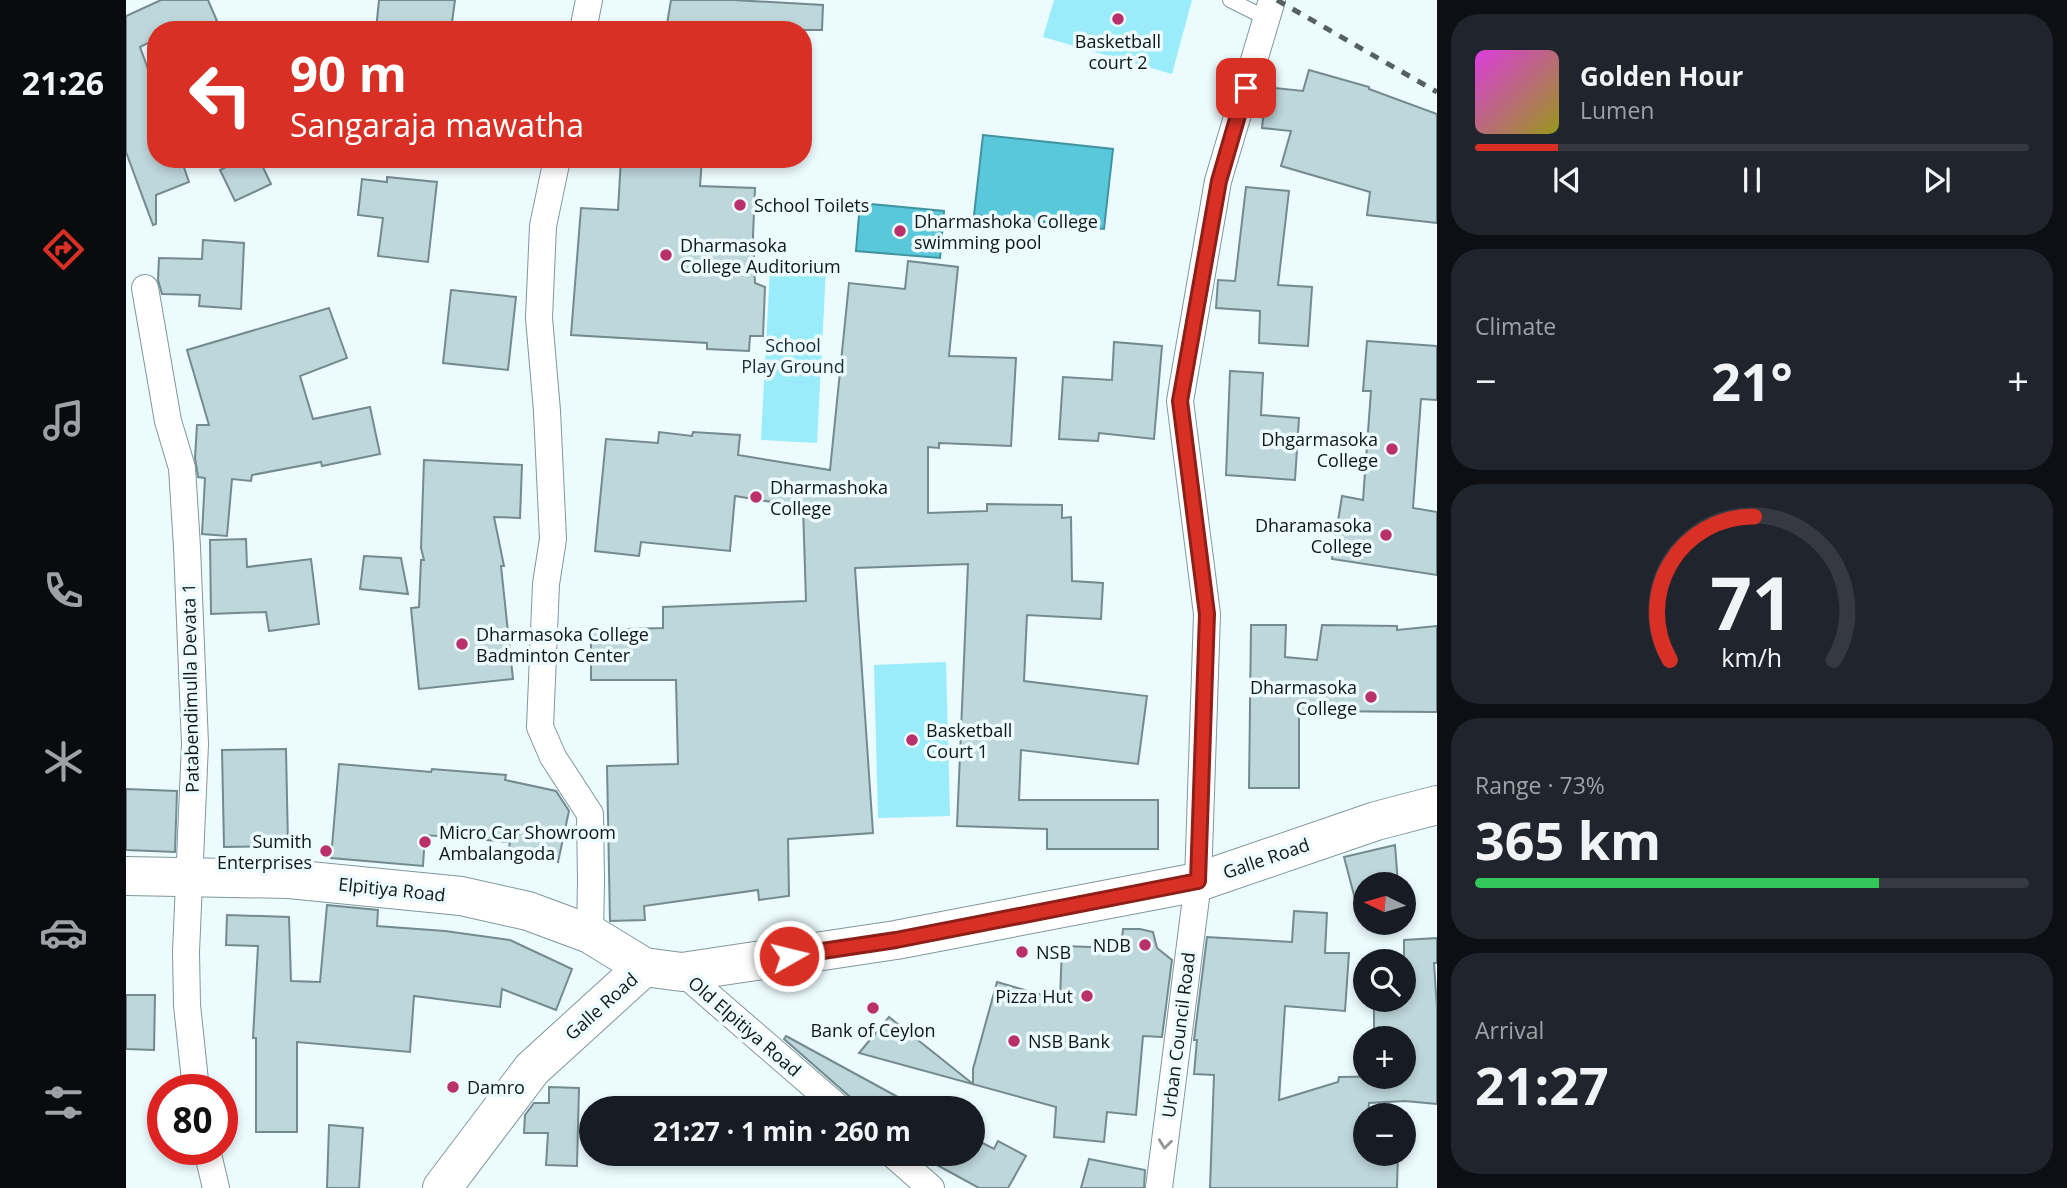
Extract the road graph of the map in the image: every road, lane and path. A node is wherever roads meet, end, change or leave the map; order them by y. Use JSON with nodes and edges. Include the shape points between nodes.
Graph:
{"nodes":[{"id":1,"x":589,"y":0,"type":"edge"},
{"id":2,"x":1230,"y":0,"type":"edge"},
{"id":3,"x":1269,"y":9,"type":"edge"},
{"id":4,"x":585,"y":21,"type":"edge"},
{"id":5,"x":555,"y":168,"type":"edge"},
{"id":6,"x":145,"y":288,"type":"dead end"},
{"id":7,"x":1437,"y":805,"type":"edge"},
{"id":8,"x":126,"y":876,"type":"edge"},
{"id":9,"x":190,"y":876,"type":"junction"},
{"id":10,"x":1198,"y":881,"type":"junction"},
{"id":11,"x":590,"y":934,"type":"junction"},
{"id":12,"x":644,"y":967,"type":"junction"},
{"id":13,"x":682,"y":972,"type":"junction"},
{"id":14,"x":194,"y":1074,"type":"edge"},
{"id":15,"x":825,"y":1096,"type":"edge"},
{"id":16,"x":211,"y":1165,"type":"edge"},
{"id":17,"x":906,"y":1166,"type":"edge"},
{"id":18,"x":216,"y":1188,"type":"edge"},
{"id":19,"x":442,"y":1188,"type":"edge"},
{"id":20,"x":931,"y":1188,"type":"edge"},
{"id":21,"x":1159,"y":1188,"type":"edge"}],
"edges":[{"from":1,"to":4,"type":"street"},
{"from":2,"to":3,"type":"lane"},
{"from":3,"to":10,"type":"street","name":"Urban Council Road","via":[[1219,181],[1180,401],[1207,614]]},
{"from":5,"to":11,"type":"street","via":[[543,226],[539,318],[553,538],[546,584],[540,727],[553,757],[590,814]]},
{"from":6,"to":9,"type":"street","name":"Patabendimulla Devata 1","via":[[168,421],[182,468],[195,744]]},
{"from":7,"to":10,"type":"main road","name":"Galle Road"},
{"from":8,"to":9,"type":"main road","name":"Elpitiya Road"},
{"from":9,"to":11,"type":"main road","name":"Elpitiya Road","via":[[289,879],[461,896],[527,911]]},
{"from":9,"to":14,"type":"street","name":"Patabendimulla Devata 1","via":[[187,1005]]},
{"from":10,"to":13,"type":"main road","name":"Galle Road","via":[[896,940]]},
{"from":10,"to":21,"type":"street","name":"Urban Council Road","one_way":true},
{"from":11,"to":12,"type":"main road","name":"Elpitiya Road"},
{"from":12,"to":13,"type":"main road","name":"Galle Road"},
{"from":12,"to":19,"type":"main road","name":"Galle Road","via":[[532,1069]]},
{"from":13,"to":15,"type":"street","name":"Old Elpitiya Road"},
{"from":16,"to":18,"type":"street"},
{"from":17,"to":20,"type":"street"}]}
